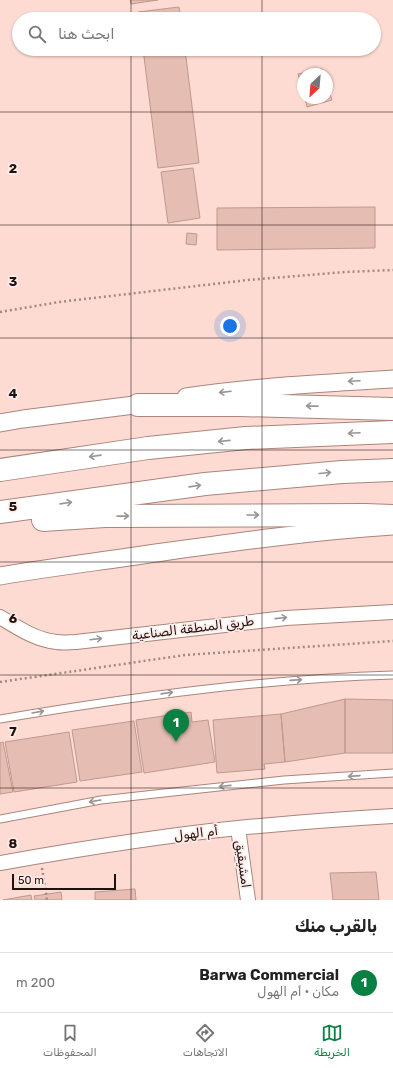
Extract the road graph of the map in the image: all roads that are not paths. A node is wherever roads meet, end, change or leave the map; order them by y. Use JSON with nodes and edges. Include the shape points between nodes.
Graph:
{"nodes":[{"id":1,"x":393,"y":379,"type":"edge"},
{"id":2,"x":138,"y":405,"type":"junction"},
{"id":3,"x":393,"y":409,"type":"edge"},
{"id":4,"x":0,"y":423,"type":"edge"},
{"id":5,"x":393,"y":432,"type":"edge"},
{"id":6,"x":0,"y":470,"type":"edge"},
{"id":7,"x":393,"y":470,"type":"edge"},
{"id":8,"x":0,"y":512,"type":"edge"},
{"id":9,"x":393,"y":516,"type":"edge"},
{"id":10,"x":0,"y":520,"type":"edge"},
{"id":11,"x":393,"y":526,"type":"edge"},
{"id":12,"x":0,"y":576,"type":"edge"},
{"id":13,"x":393,"y":612,"type":"edge"},
{"id":14,"x":0,"y":617,"type":"edge"},
{"id":15,"x":393,"y":675,"type":"edge"},
{"id":16,"x":0,"y":719,"type":"edge"},
{"id":17,"x":393,"y":773,"type":"edge"},
{"id":18,"x":393,"y":816,"type":"edge"},
{"id":19,"x":0,"y":819,"type":"edge"},
{"id":20,"x":238,"y":828,"type":"junction"},
{"id":21,"x":0,"y":863,"type":"edge"},
{"id":22,"x":248,"y":900,"type":"edge"}],
"edges":[{"from":1,"to":2,"type":"street","one_way":true,"via":[[188,396]]},
{"from":3,"to":2,"type":"highway","one_way":true},
{"from":2,"to":4,"type":"street"},
{"from":5,"to":6,"type":"highway","one_way":true,"via":[[238,439],[148,448]]},
{"from":8,"to":7,"type":"highway","one_way":true,"via":[[205,484]]},
{"from":10,"to":9,"type":"highway","one_way":true,"via":[[171,515]]},
{"from":11,"to":12,"type":"street","via":[[258,539]]},
{"from":14,"to":13,"type":"street","name":"طريق المنطقة الصناعية","one_way":true,"via":[[38,638],[76,642],[286,618]]},
{"from":16,"to":15,"type":"lane","one_way":true,"via":[[182,691],[274,682]]},
{"from":17,"to":19,"type":"lane","one_way":true,"via":[[284,780],[100,800]]},
{"from":18,"to":20,"type":"street","name":"أم الهول"},
{"from":20,"to":21,"type":"street","name":"أم الهول"},
{"from":20,"to":22,"type":"street","name":"امشيقيق"}]}
